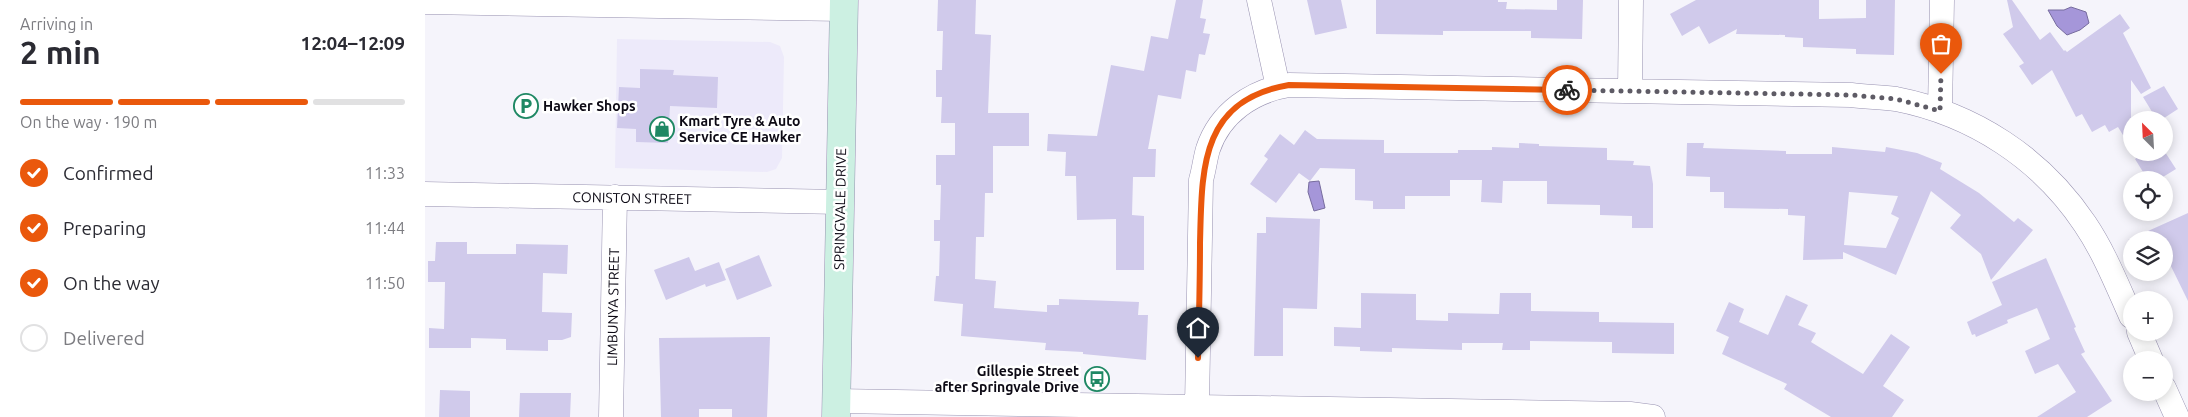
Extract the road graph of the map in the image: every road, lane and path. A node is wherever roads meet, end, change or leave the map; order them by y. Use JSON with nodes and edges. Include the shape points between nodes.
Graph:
{"nodes":[{"id":1,"x":1259,"y":0,"type":"edge"},
{"id":2,"x":1631,"y":0,"type":"edge"},
{"id":3,"x":1942,"y":0,"type":"edge"},
{"id":4,"x":425,"y":2,"type":"edge"},
{"id":5,"x":619,"y":3,"type":"edge"},
{"id":6,"x":843,"y":4,"type":"edge"},
{"id":7,"x":1278,"y":87,"type":"junction"},
{"id":8,"x":1630,"y":91,"type":"junction"},
{"id":9,"x":1940,"y":111,"type":"junction"},
{"id":10,"x":425,"y":194,"type":"edge"},
{"id":11,"x":615,"y":197,"type":"junction"},
{"id":12,"x":840,"y":202,"type":"junction"},
{"id":13,"x":2123,"y":298,"type":"edge"},
{"id":14,"x":2172,"y":401,"type":"edge"},
{"id":15,"x":1197,"y":406,"type":"junction"},
{"id":16,"x":836,"y":409,"type":"edge"},
{"id":17,"x":2180,"y":414,"type":"edge"},
{"id":18,"x":1544,"y":415,"type":"edge"},
{"id":19,"x":611,"y":417,"type":"edge"},
{"id":20,"x":1653,"y":417,"type":"edge"}],
"edges":[{"from":1,"to":7,"type":"street"},
{"from":2,"to":8,"type":"street"},
{"from":3,"to":9,"type":"street"},
{"from":4,"to":5,"type":"street"},
{"from":5,"to":6,"type":"street"},
{"from":6,"to":12,"type":"main road","name":"SPRINGVALE DRIVE"},
{"from":7,"to":8,"type":"street"},
{"from":7,"to":15,"type":"street","via":[[1252,96],[1230,112],[1208,149],[1201,180]]},
{"from":8,"to":9,"type":"street","via":[[1851,95],[1896,99]]},
{"from":9,"to":13,"type":"street","via":[[2001,140],[2055,186],[2085,224]]},
{"from":10,"to":11,"type":"street","name":"CONISTON STREET"},
{"from":11,"to":12,"type":"street","name":"CONISTON STREET"},
{"from":11,"to":19,"type":"street","name":"LIMBUNYA STREET"},
{"from":12,"to":16,"type":"main road","name":"SPRINGVALE DRIVE"},
{"from":14,"to":17,"type":"street"},
{"from":15,"to":16,"type":"street"},
{"from":15,"to":18,"type":"street"},
{"from":18,"to":20,"type":"street","via":[[1630,414]]}]}
